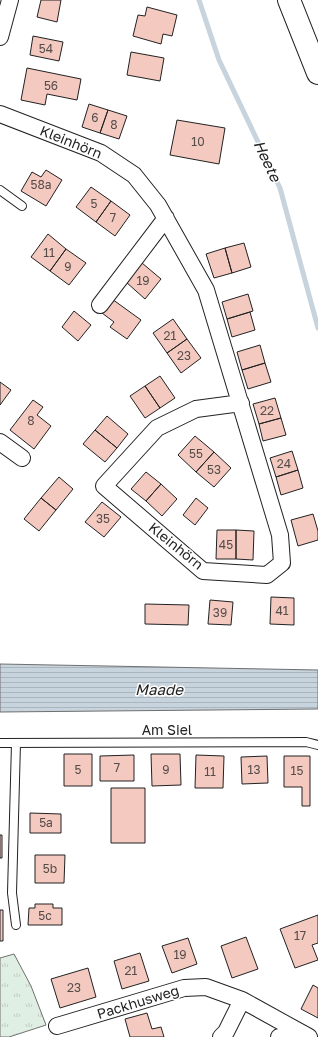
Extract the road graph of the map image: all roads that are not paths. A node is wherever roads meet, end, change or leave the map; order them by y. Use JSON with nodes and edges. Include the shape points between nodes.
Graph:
{"nodes":[{"id":1,"x":10,"y":0,"type":"edge"},
{"id":2,"x":289,"y":0,"type":"edge"},
{"id":3,"x":0,"y":37,"type":"edge"},
{"id":4,"x":318,"y":73,"type":"edge"},
{"id":5,"x":0,"y":114,"type":"edge"},
{"id":6,"x":0,"y":190,"type":"edge"},
{"id":7,"x":22,"y":206,"type":"dead end"},
{"id":8,"x":166,"y":218,"type":"junction"},
{"id":9,"x":100,"y":305,"type":"dead end"},
{"id":10,"x":241,"y":403,"type":"junction"},
{"id":11,"x":0,"y":442,"type":"edge"},
{"id":12,"x":22,"y":458,"type":"dead end"},
{"id":13,"x":0,"y":743,"type":"edge"},
{"id":14,"x":16,"y":743,"type":"junction"},
{"id":15,"x":318,"y":745,"type":"edge"},
{"id":16,"x":16,"y":925,"type":"dead end"},
{"id":17,"x":242,"y":1000,"type":"junction"},
{"id":18,"x":57,"y":1026,"type":"dead end"},
{"id":19,"x":307,"y":1036,"type":"edge"},
{"id":20,"x":221,"y":1037,"type":"edge"},
{"id":21,"x":279,"y":1037,"type":"edge"}],
"edges":[{"from":1,"to":3,"type":"street"},
{"from":2,"to":4,"type":"main road"},
{"from":5,"to":8,"type":"street","name":"Kleinhörn","via":[[102,153],[134,175]]},
{"from":6,"to":7,"type":"lane"},
{"from":8,"to":9,"type":"street"},
{"from":8,"to":10,"type":"street","name":"Kleinhörn","via":[[206,290]]},
{"from":10,"to":10,"type":"street","name":"Kleinhörn","via":[[280,535],[282,563],[267,575],[203,571],[104,486],[157,428],[196,409]]},
{"from":11,"to":12,"type":"street"},
{"from":13,"to":14,"type":"lane","name":"Am Siel"},
{"from":14,"to":15,"type":"lane","name":"Am Siel","via":[[306,742]]},
{"from":14,"to":16,"type":"lane","via":[[12,893]]},
{"from":17,"to":18,"type":"street","name":"Packhusweg","via":[[206,988],[184,988]]},
{"from":17,"to":19,"type":"street","name":"Packhusweg"},
{"from":17,"to":20,"type":"street"},
{"from":19,"to":21,"type":"street","name":"Packhusweg"}]}
